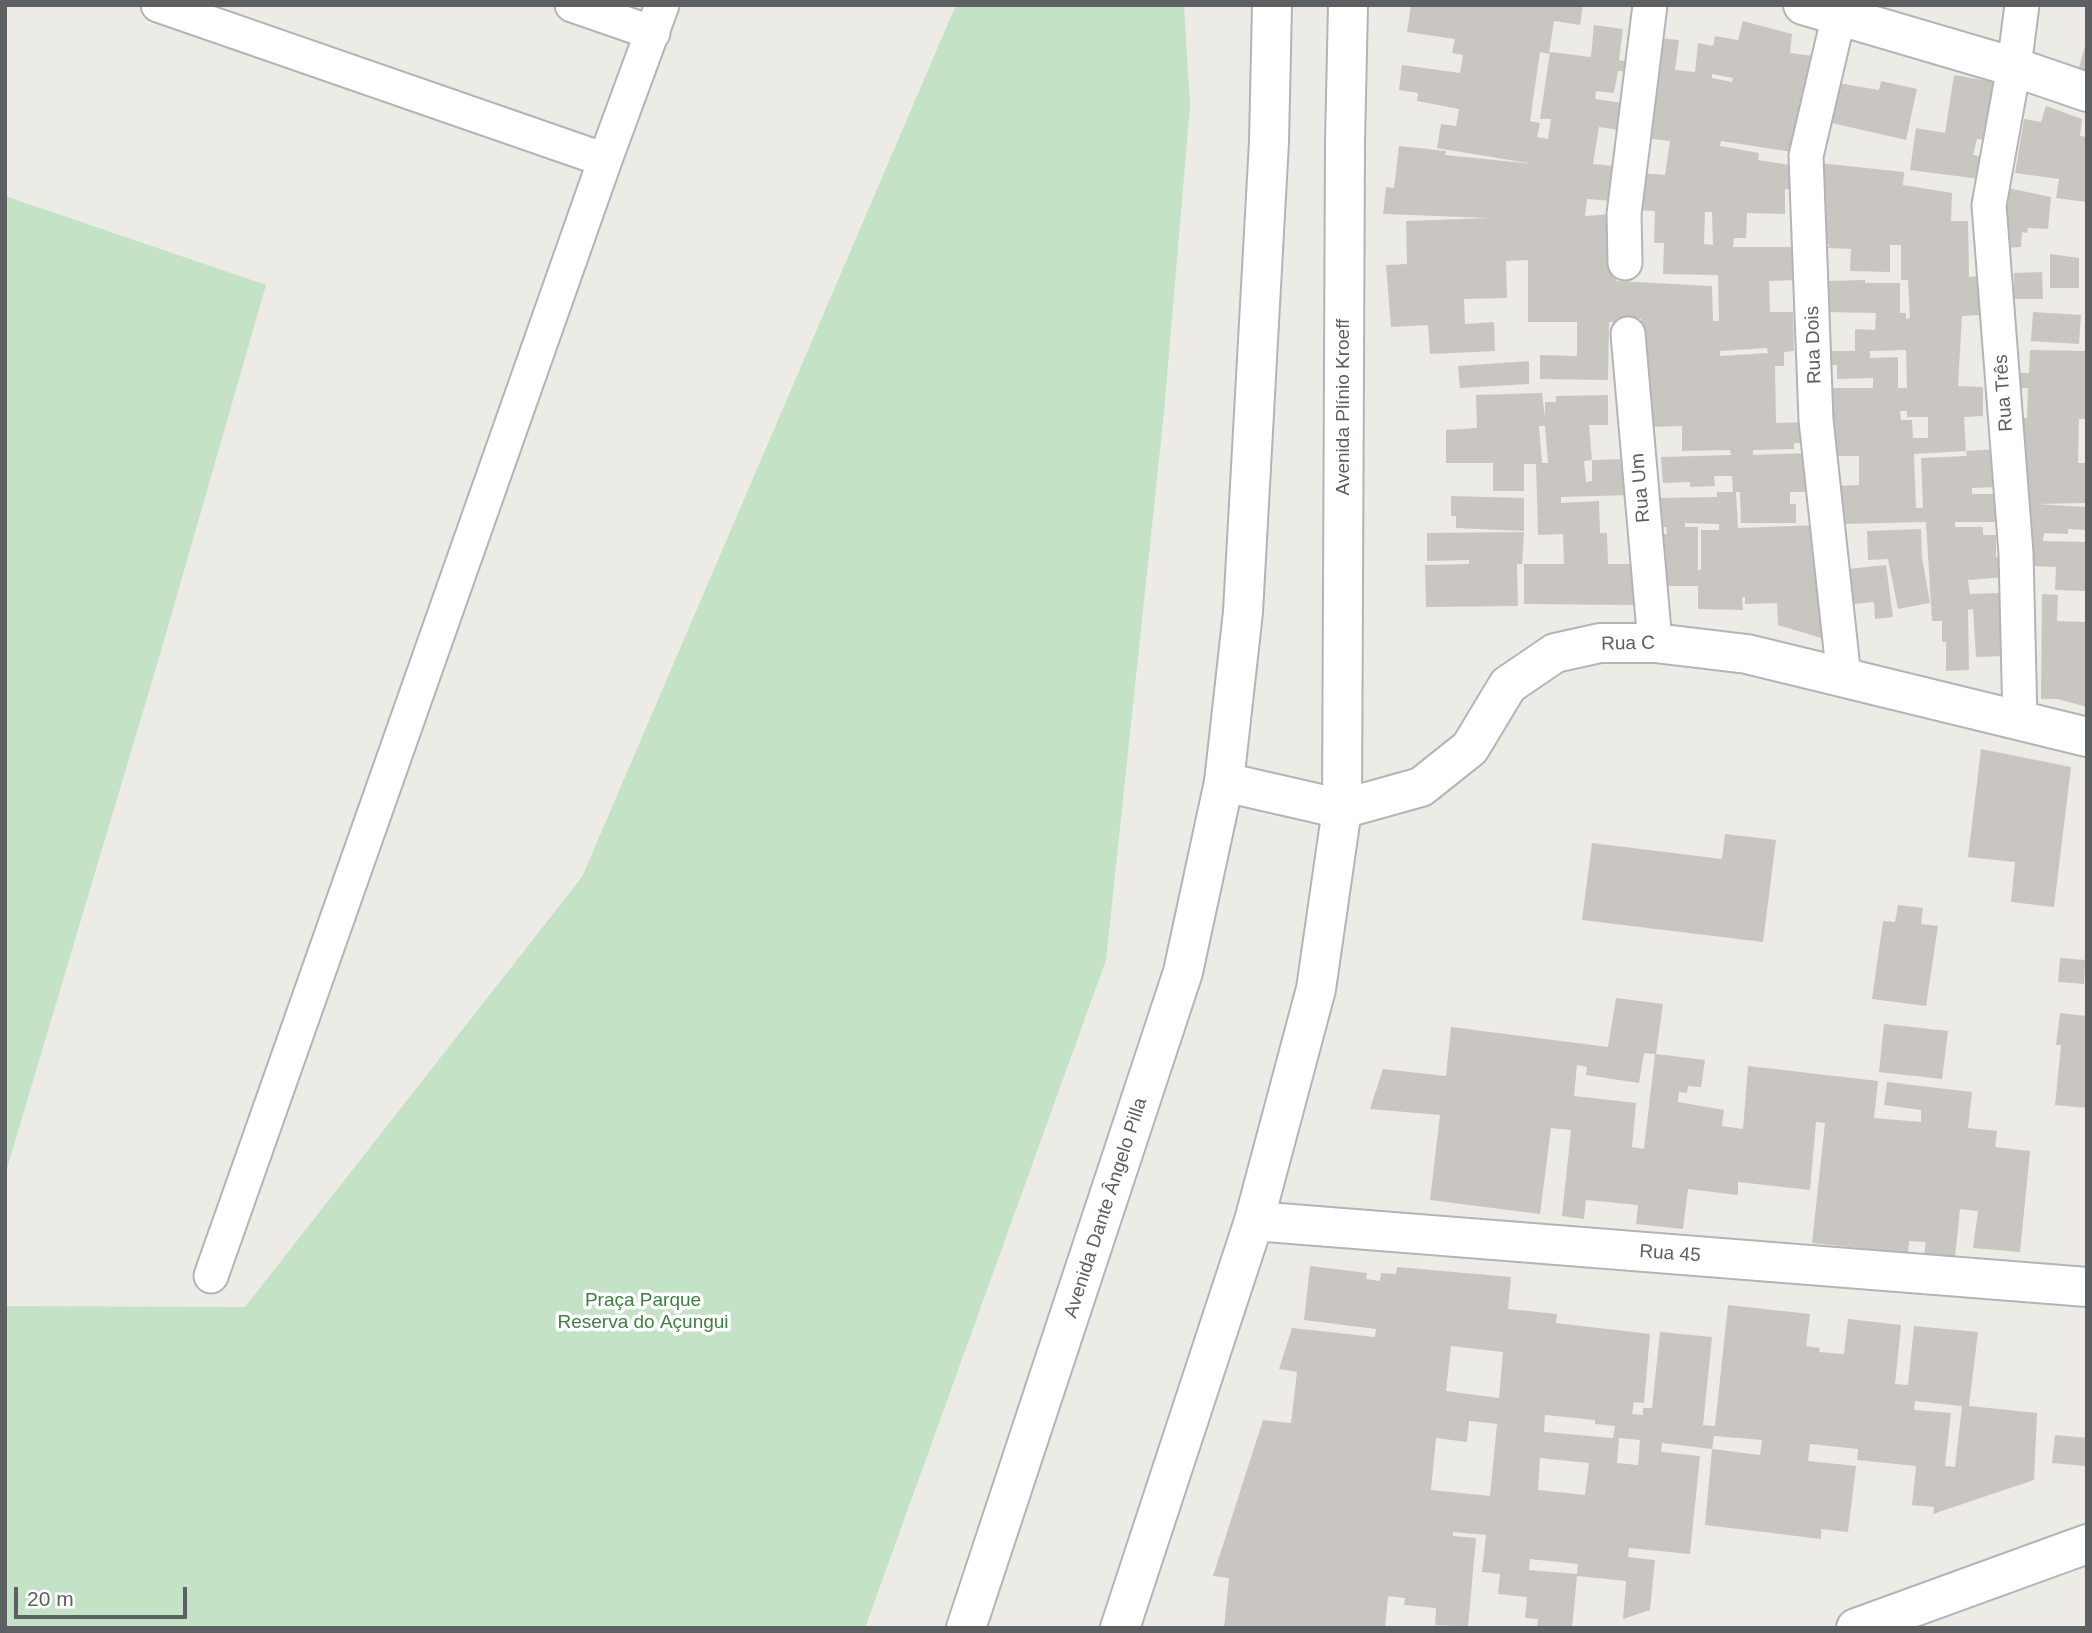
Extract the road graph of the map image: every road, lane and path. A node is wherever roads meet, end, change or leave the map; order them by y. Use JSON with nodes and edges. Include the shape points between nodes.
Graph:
{"nodes":[{"id":1,"x":158,"y":5,"type":"edge"},
{"id":2,"x":572,"y":5,"type":"edge"},
{"id":3,"x":1272,"y":5,"type":"edge"},
{"id":4,"x":1348,"y":5,"type":"edge"},
{"id":5,"x":1650,"y":5,"type":"edge"},
{"id":6,"x":1803,"y":5,"type":"edge"},
{"id":7,"x":2022,"y":5,"type":"edge"},
{"id":8,"x":1839,"y":15,"type":"junction"},
{"id":9,"x":657,"y":19,"type":"edge"},
{"id":10,"x":2014,"y":67,"type":"junction"},
{"id":11,"x":2087,"y":93,"type":"edge"},
{"id":12,"x":605,"y":160,"type":"junction"},
{"id":13,"x":1625,"y":263,"type":"dead end"},
{"id":14,"x":1628,"y":334,"type":"dead end"},
{"id":15,"x":1654,"y":643,"type":"junction"},
{"id":16,"x":1844,"y":678,"type":"junction"},
{"id":17,"x":2020,"y":721,"type":"junction"},
{"id":18,"x":2087,"y":737,"type":"edge"},
{"id":19,"x":1224,"y":782,"type":"junction"},
{"id":20,"x":1342,"y":809,"type":"junction"},
{"id":21,"x":1254,"y":1222,"type":"junction"},
{"id":22,"x":211,"y":1276,"type":"dead end"},
{"id":23,"x":2087,"y":1287,"type":"edge"},
{"id":24,"x":2087,"y":1544,"type":"edge"},
{"id":25,"x":966,"y":1628,"type":"edge"},
{"id":26,"x":1120,"y":1628,"type":"edge"},
{"id":27,"x":1856,"y":1628,"type":"edge"}],
"edges":[{"from":1,"to":12,"type":"lane"},
{"from":2,"to":9,"type":"lane"},
{"from":3,"to":19,"type":"main road","via":[[1269,142],[1243,612]]},
{"from":4,"to":20,"type":"main road","name":"Avenida Plínio Kroeff"},
{"from":5,"to":13,"type":"lane","via":[[1624,214]]},
{"from":6,"to":8,"type":"main road"},
{"from":7,"to":10,"type":"lane","name":"Rua Três"},
{"from":8,"to":10,"type":"main road"},
{"from":8,"to":16,"type":"lane","name":"Rua Dois","via":[[1806,156],[1816,420]]},
{"from":9,"to":12,"type":"lane"},
{"from":10,"to":11,"type":"main road"},
{"from":10,"to":17,"type":"lane","name":"Rua Três","via":[[1989,205],[2016,553]]},
{"from":12,"to":22,"type":"lane"},
{"from":14,"to":15,"type":"lane","name":"Rua Um"},
{"from":15,"to":16,"type":"main road","name":"Rua C","via":[[1747,654]]},
{"from":15,"to":20,"type":"main road","name":"Rua C","via":[[1600,643],[1555,653],[1508,685],[1470,748],[1421,787]]},
{"from":16,"to":17,"type":"main road","name":"Rua C"},
{"from":17,"to":18,"type":"main road","name":"Rua C"},
{"from":19,"to":20,"type":"main road","name":"Rua C"},
{"from":19,"to":25,"type":"main road","name":"Avenida Dante Ângelo Pilla","via":[[1183,972]]},
{"from":20,"to":21,"type":"main road","via":[[1316,989]]},
{"from":21,"to":23,"type":"main road","name":"Rua 45"},
{"from":21,"to":26,"type":"main road"},
{"from":24,"to":27,"type":"main road"}]}
